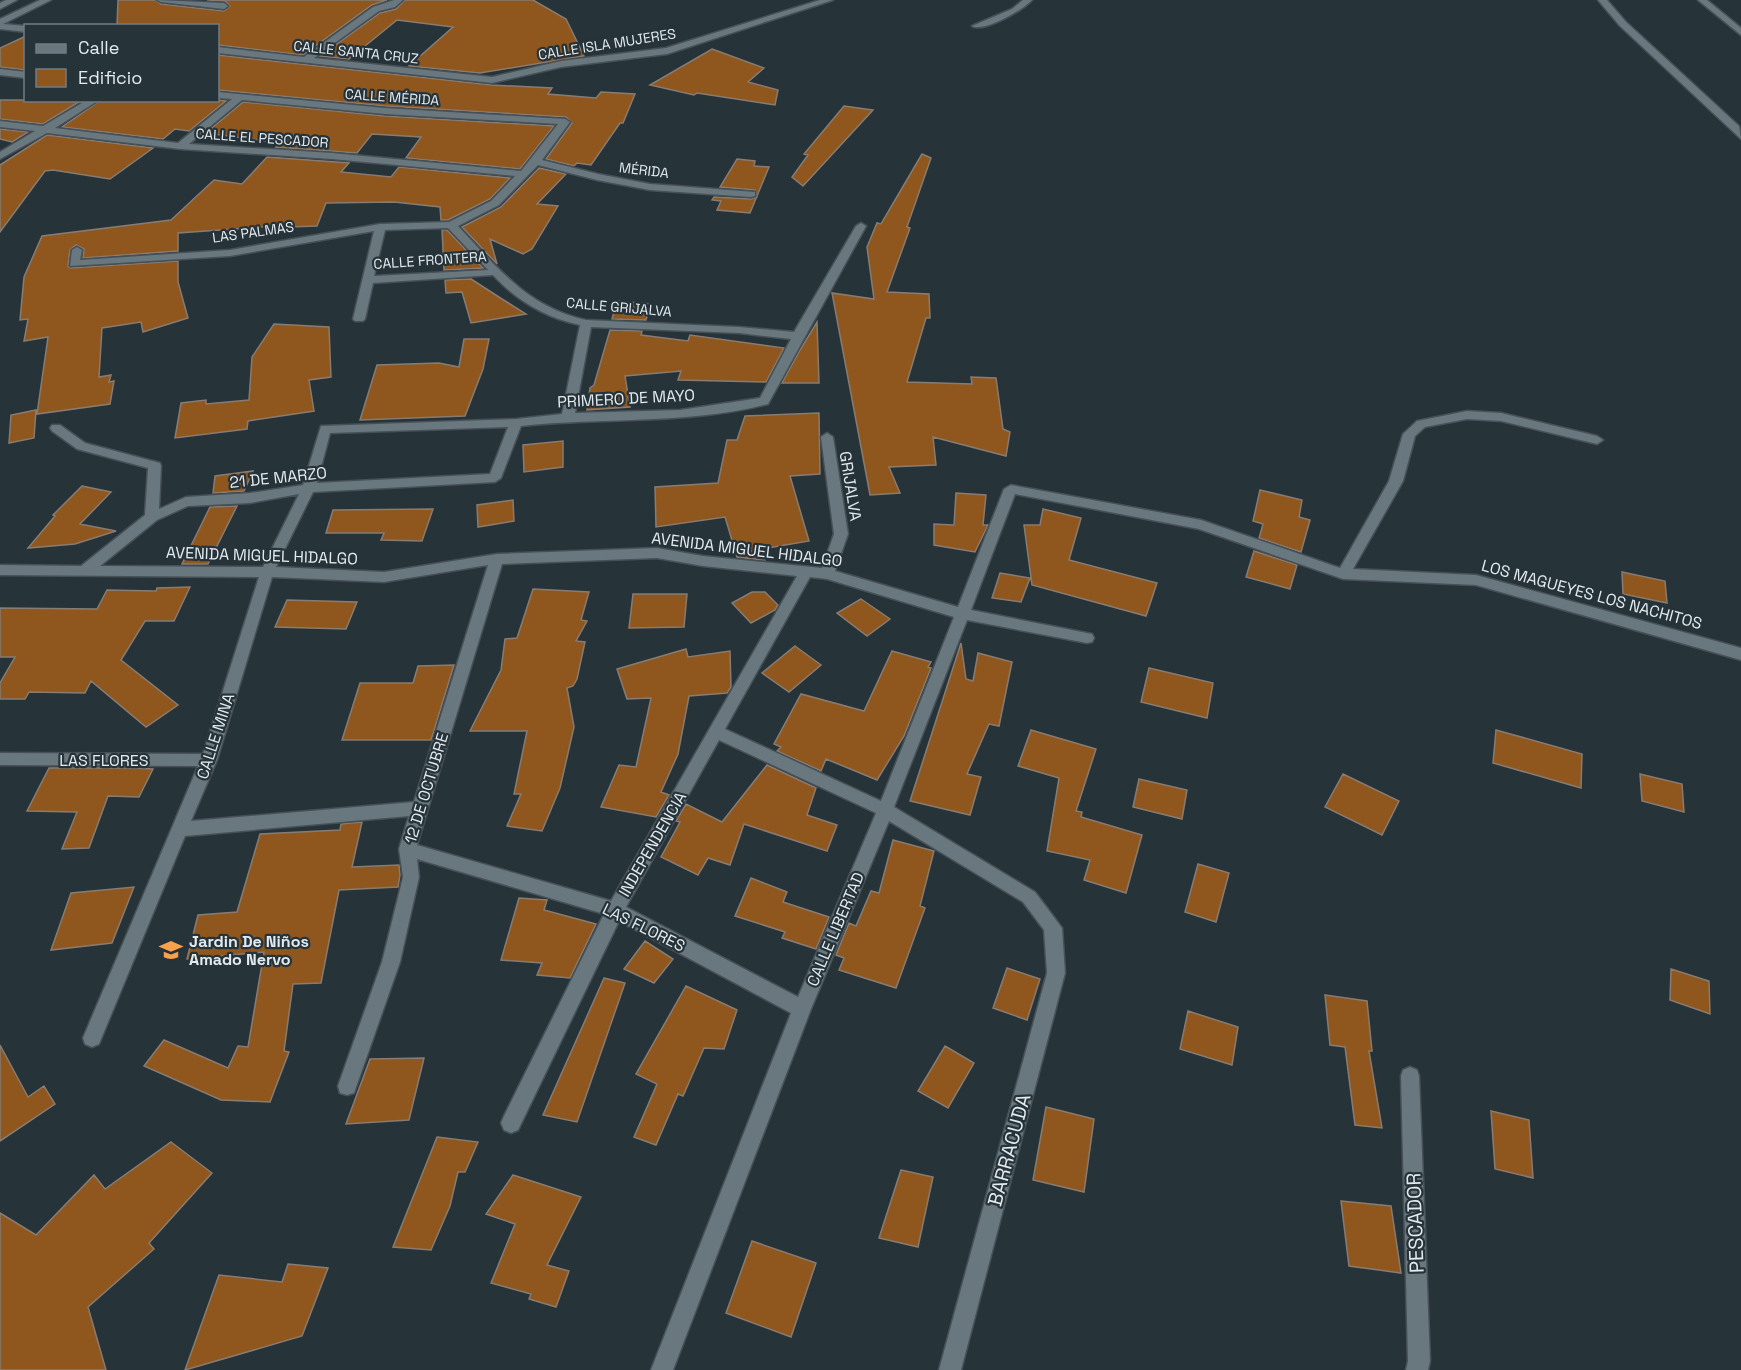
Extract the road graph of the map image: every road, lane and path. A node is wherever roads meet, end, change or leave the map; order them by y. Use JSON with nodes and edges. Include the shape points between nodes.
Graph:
{"nodes":[{"id":1,"x":13,"y":0,"type":"edge"},
{"id":2,"x":47,"y":0,"type":"edge"},
{"id":3,"x":161,"y":0,"type":"edge"},
{"id":4,"x":399,"y":0,"type":"edge"},
{"id":5,"x":829,"y":0,"type":"edge"},
{"id":6,"x":1028,"y":0,"type":"edge"},
{"id":7,"x":1602,"y":0,"type":"edge"},
{"id":8,"x":1702,"y":0,"type":"edge"},
{"id":9,"x":0,"y":6,"type":"edge"},
{"id":10,"x":224,"y":6,"type":"dead end"},
{"id":11,"x":0,"y":24,"type":"edge"},
{"id":12,"x":976,"y":26,"type":"dead end"},
{"id":13,"x":24,"y":29,"type":"edge"},
{"id":14,"x":1741,"y":32,"type":"edge"},
{"id":15,"x":219,"y":50,"type":"edge"},
{"id":16,"x":304,"y":61,"type":"junction"},
{"id":17,"x":0,"y":72,"type":"edge"},
{"id":18,"x":24,"y":75,"type":"edge"},
{"id":19,"x":492,"y":80,"type":"joint"},
{"id":20,"x":219,"y":95,"type":"edge"},
{"id":21,"x":240,"y":98,"type":"junction"},
{"id":22,"x":92,"y":102,"type":"edge"},
{"id":23,"x":0,"y":124,"type":"edge"},
{"id":24,"x":48,"y":128,"type":"junction"},
{"id":25,"x":1741,"y":136,"type":"edge"},
{"id":26,"x":180,"y":146,"type":"junction"},
{"id":27,"x":0,"y":156,"type":"edge"},
{"id":28,"x":536,"y":161,"type":"junction"},
{"id":29,"x":523,"y":174,"type":"junction"},
{"id":30,"x":751,"y":194,"type":"dead end"},
{"id":31,"x":451,"y":225,"type":"junction"},
{"id":32,"x":861,"y":226,"type":"dead end"},
{"id":33,"x":381,"y":227,"type":"junction"},
{"id":34,"x":77,"y":250,"type":"dead end"},
{"id":35,"x":495,"y":271,"type":"junction"},
{"id":36,"x":368,"y":280,"type":"junction"},
{"id":37,"x":359,"y":319,"type":"dead end"},
{"id":38,"x":586,"y":322,"type":"junction"},
{"id":39,"x":798,"y":336,"type":"junction"},
{"id":40,"x":568,"y":417,"type":"junction"},
{"id":41,"x":516,"y":423,"type":"junction"},
{"id":42,"x":56,"y":428,"type":"dead end"},
{"id":43,"x":325,"y":429,"type":"joint"},
{"id":44,"x":827,"y":437,"type":"dead end"},
{"id":45,"x":1597,"y":440,"type":"dead end"},
{"id":46,"x":309,"y":488,"type":"junction"},
{"id":47,"x":1011,"y":489,"type":"joint"},
{"id":48,"x":152,"y":517,"type":"junction"},
{"id":49,"x":497,"y":559,"type":"junction"},
{"id":50,"x":0,"y":570,"type":"edge"},
{"id":51,"x":85,"y":570,"type":"junction"},
{"id":52,"x":267,"y":572,"type":"junction"},
{"id":53,"x":807,"y":572,"type":"junction"},
{"id":54,"x":827,"y":574,"type":"junction"},
{"id":55,"x":1343,"y":574,"type":"junction"},
{"id":56,"x":963,"y":614,"type":"junction"},
{"id":57,"x":1088,"y":638,"type":"dead end"},
{"id":58,"x":1741,"y":654,"type":"edge"},
{"id":59,"x":717,"y":732,"type":"junction"},
{"id":60,"x":0,"y":759,"type":"edge"},
{"id":61,"x":209,"y":760,"type":"junction"},
{"id":62,"x":419,"y":808,"type":"junction"},
{"id":63,"x":885,"y":810,"type":"junction"},
{"id":64,"x":182,"y":829,"type":"junction"},
{"id":65,"x":407,"y":849,"type":"junction"},
{"id":66,"x":615,"y":910,"type":"junction"},
{"id":67,"x":801,"y":1010,"type":"junction"},
{"id":68,"x":92,"y":1038,"type":"dead end"},
{"id":69,"x":1410,"y":1076,"type":"dead end"},
{"id":70,"x":347,"y":1086,"type":"dead end"},
{"id":71,"x":511,"y":1124,"type":"dead end"},
{"id":72,"x":1420,"y":1367,"type":"edge"},
{"id":73,"x":662,"y":1370,"type":"edge"},
{"id":74,"x":950,"y":1370,"type":"edge"}],
"edges":[{"from":1,"to":9,"type":"street"},
{"from":2,"to":11,"type":"street"},
{"from":3,"to":10,"type":"street"},
{"from":4,"to":16,"type":"street","via":[[376,9]]},
{"from":5,"to":19,"type":"street","name":"CALLE ISLA MUJERES","via":[[667,51],[561,64]]},
{"from":6,"to":12,"type":"street","via":[[1015,11]]},
{"from":7,"to":25,"type":"street"},
{"from":8,"to":14,"type":"street"},
{"from":11,"to":13,"type":"street"},
{"from":15,"to":16,"type":"street","name":"CALLE SANTA CRUZ"},
{"from":16,"to":19,"type":"street","name":"CALLE SANTA CRUZ"},
{"from":17,"to":18,"type":"street"},
{"from":20,"to":21,"type":"street","name":"CALLE MÉRIDA"},
{"from":21,"to":26,"type":"street"},
{"from":21,"to":28,"type":"street","name":"CALLE MÉRIDA","via":[[565,122]]},
{"from":22,"to":24,"type":"street"},
{"from":23,"to":24,"type":"street","name":"CALLE EL PESCADOR"},
{"from":24,"to":26,"type":"street","name":"CALLE EL PESCADOR"},
{"from":24,"to":27,"type":"street"},
{"from":26,"to":29,"type":"street","name":"CALLE EL PESCADOR"},
{"from":28,"to":29,"type":"street"},
{"from":28,"to":30,"type":"street","name":"MÉRIDA","via":[[650,187]]},
{"from":29,"to":31,"type":"street","via":[[495,203]]},
{"from":31,"to":33,"type":"street","name":"LAS PALMAS"},
{"from":31,"to":35,"type":"street","name":"CALLE GRIJALVA"},
{"from":32,"to":39,"type":"street","name":"PRIMERO DE MAYO"},
{"from":33,"to":34,"type":"street","name":"LAS PALMAS","via":[[230,253],[74,264]]},
{"from":33,"to":36,"type":"street"},
{"from":35,"to":36,"type":"street","name":"CALLE FRONTERA"},
{"from":35,"to":38,"type":"street","name":"CALLE GRIJALVA","via":[[513,290],[558,317]]},
{"from":36,"to":37,"type":"street"},
{"from":38,"to":39,"type":"street","name":"CALLE GRIJALVA"},
{"from":38,"to":40,"type":"street"},
{"from":39,"to":40,"type":"street","name":"PRIMERO DE MAYO","via":[[764,401],[680,414]]},
{"from":40,"to":41,"type":"street","name":"PRIMERO DE MAYO"},
{"from":41,"to":43,"type":"street","name":"PRIMERO DE MAYO"},
{"from":41,"to":46,"type":"street","name":"21 DE MARZO","via":[[495,478]]},
{"from":42,"to":48,"type":"street","via":[[81,446],[155,466]]},
{"from":43,"to":46,"type":"street","name":"CALLE MINA"},
{"from":44,"to":54,"type":"street","name":"GRIJALVA","via":[[841,534]]},
{"from":45,"to":55,"type":"street","via":[[1501,417],[1467,415],[1421,424],[1409,434],[1396,481]]},
{"from":46,"to":48,"type":"street","name":"21 DE MARZO","via":[[250,498],[186,502]]},
{"from":46,"to":52,"type":"street","name":"CALLE MINA"},
{"from":47,"to":55,"type":"street","name":"LOS MAGUEYES LOS NACHITOS","via":[[1201,525]]},
{"from":47,"to":56,"type":"street","name":"CALLE LIBERTAD"},
{"from":48,"to":51,"type":"street","name":"21 DE MARZO"},
{"from":49,"to":52,"type":"street","name":"AVENIDA MIGUEL HIDALGO","via":[[384,577]]},
{"from":49,"to":53,"type":"street","name":"AVENIDA MIGUEL HIDALGO","via":[[657,553]]},
{"from":49,"to":62,"type":"street","name":"12 DE OCTUBRE"},
{"from":50,"to":51,"type":"street","name":"AVENIDA MIGUEL HIDALGO"},
{"from":51,"to":52,"type":"street","name":"AVENIDA MIGUEL HIDALGO"},
{"from":52,"to":61,"type":"street","name":"CALLE MINA"},
{"from":53,"to":54,"type":"street","name":"AVENIDA MIGUEL HIDALGO"},
{"from":53,"to":59,"type":"street","name":"INDEPENDENCIA"},
{"from":54,"to":56,"type":"street","name":"AVENIDA MIGUEL HIDALGO"},
{"from":55,"to":58,"type":"street","name":"LOS MAGUEYES LOS NACHITOS","via":[[1476,580]]},
{"from":56,"to":57,"type":"street","name":"AVENIDA MIGUEL HIDALGO"},
{"from":56,"to":63,"type":"street","name":"CALLE LIBERTAD"},
{"from":59,"to":63,"type":"street"},
{"from":59,"to":66,"type":"street","name":"INDEPENDENCIA"},
{"from":60,"to":61,"type":"street","name":"LAS FLORES"},
{"from":61,"to":64,"type":"street","name":"CALLE MINA"},
{"from":62,"to":64,"type":"street"},
{"from":62,"to":65,"type":"street","name":"12 DE OCTUBRE"},
{"from":63,"to":67,"type":"street","name":"CALLE LIBERTAD"},
{"from":63,"to":74,"type":"street","name":"BARRACUDA","via":[[1029,897],[1053,928],[1056,973]]},
{"from":64,"to":68,"type":"street","name":"CALLE MINA"},
{"from":65,"to":66,"type":"street","name":"LAS FLORES"},
{"from":65,"to":70,"type":"street","name":"12 DE OCTUBRE","via":[[411,877],[391,962]]},
{"from":66,"to":67,"type":"street","name":"LAS FLORES"},
{"from":66,"to":71,"type":"street","name":"INDEPENDENCIA"},
{"from":67,"to":73,"type":"street","name":"CALLE LIBERTAD"},
{"from":69,"to":72,"type":"street","name":"PESCADOR"}]}
